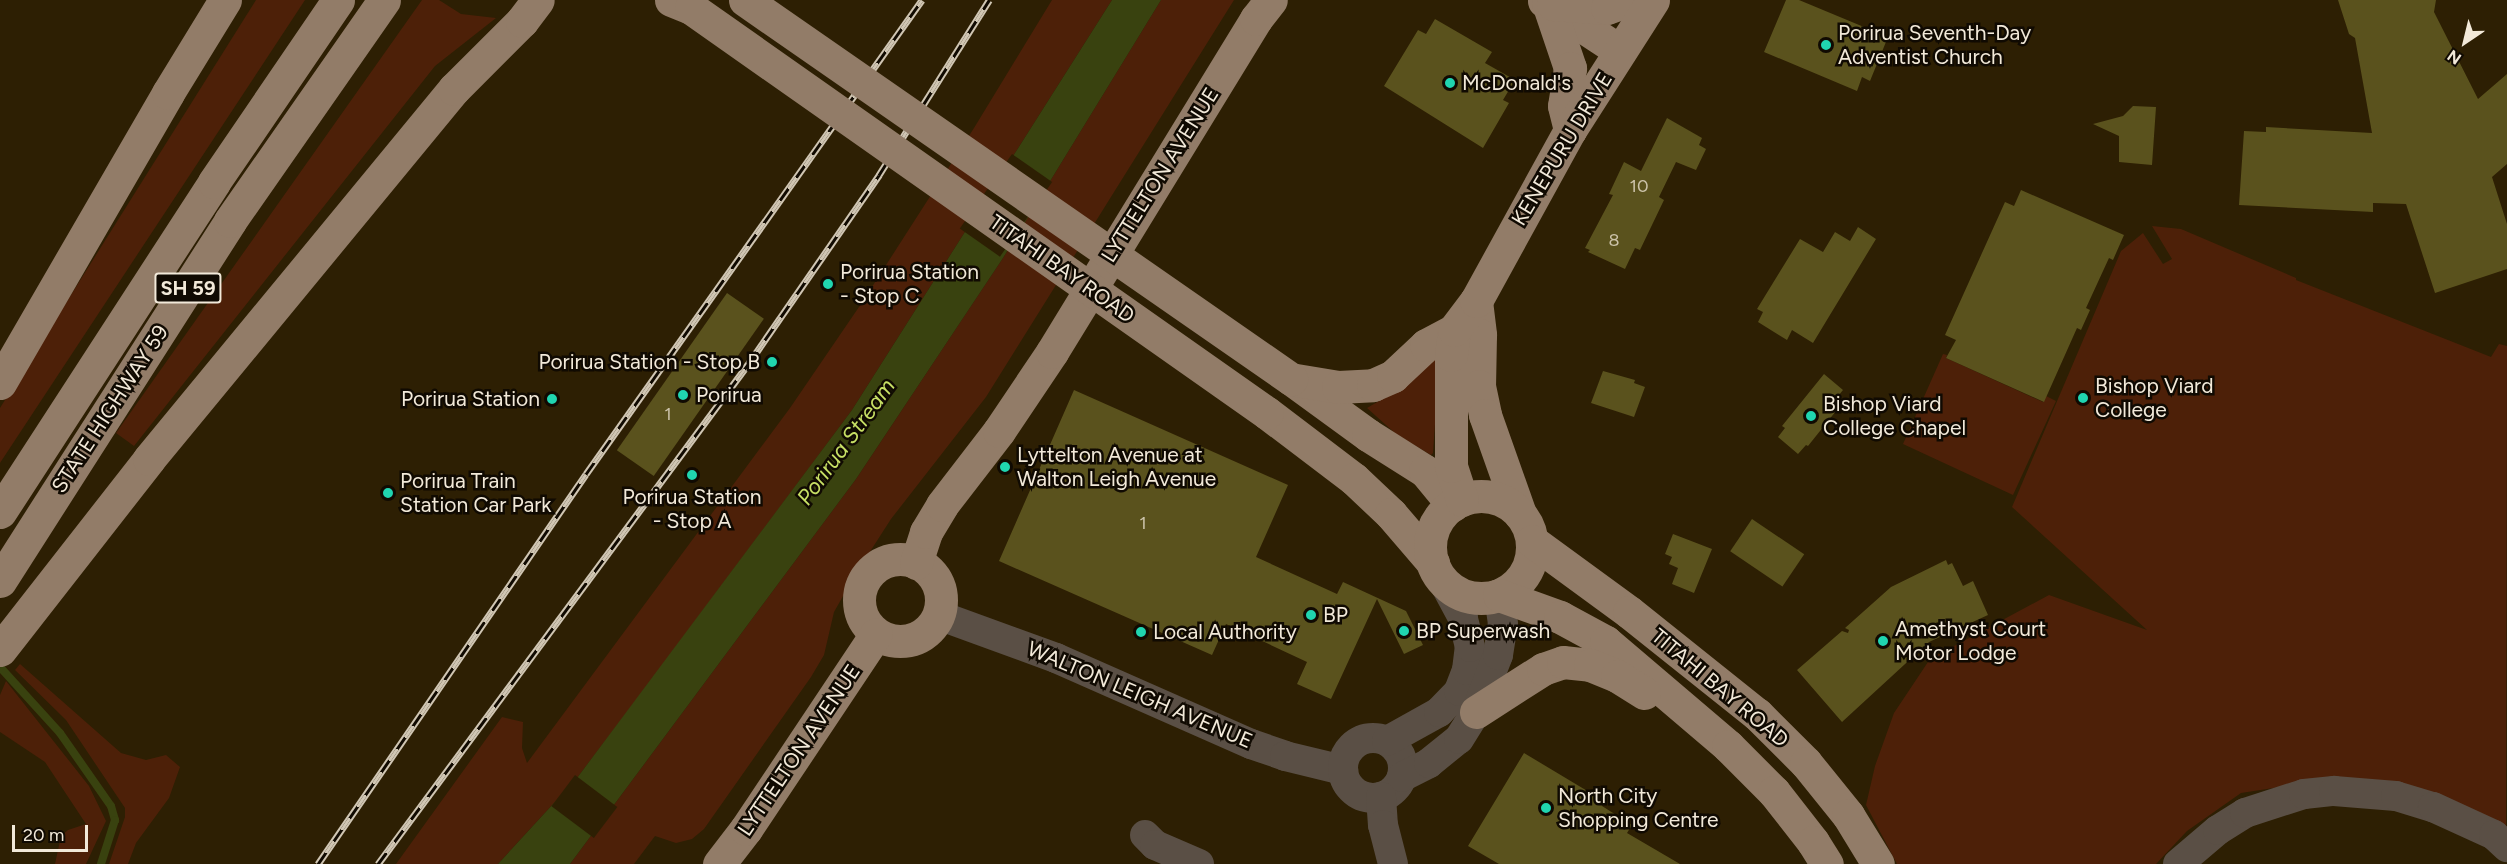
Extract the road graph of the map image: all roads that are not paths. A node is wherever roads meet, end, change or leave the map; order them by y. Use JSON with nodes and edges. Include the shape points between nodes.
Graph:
{"nodes":[{"id":1,"x":225,"y":0,"type":"edge"},
{"id":2,"x":338,"y":0,"type":"edge"},
{"id":3,"x":384,"y":0,"type":"edge"},
{"id":4,"x":538,"y":0,"type":"edge"},
{"id":5,"x":671,"y":0,"type":"edge"},
{"id":6,"x":745,"y":0,"type":"edge"},
{"id":7,"x":1271,"y":0,"type":"edge"},
{"id":8,"x":1629,"y":0,"type":"edge"},
{"id":9,"x":1653,"y":0,"type":"edge"},
{"id":10,"x":1545,"y":2,"type":"edge"},
{"id":11,"x":1620,"y":51,"type":"junction"},
{"id":12,"x":1570,"y":130,"type":"junction"},
{"id":13,"x":1476,"y":301,"type":"junction"},
{"id":14,"x":1454,"y":330,"type":"junction"},
{"id":15,"x":1291,"y":379,"type":"junction"},
{"id":16,"x":0,"y":383,"type":"edge"},
{"id":17,"x":1458,"y":502,"type":"junction"},
{"id":18,"x":0,"y":512,"type":"edge"},
{"id":19,"x":1526,"y":528,"type":"junction"},
{"id":20,"x":916,"y":563,"type":"junction"},
{"id":21,"x":1437,"y":571,"type":"junction"},
{"id":22,"x":0,"y":580,"type":"edge"},
{"id":23,"x":1498,"y":595,"type":"junction"},
{"id":24,"x":938,"y":615,"type":"junction"},
{"id":25,"x":876,"y":634,"type":"junction"},
{"id":26,"x":6,"y":641,"type":"edge"},
{"id":27,"x":1476,"y":712,"type":"junction"},
{"id":28,"x":1710,"y":732,"type":"junction"},
{"id":29,"x":1387,"y":741,"type":"junction"},
{"id":30,"x":1343,"y":770,"type":"junction"},
{"id":31,"x":1402,"y":777,"type":"junction"},
{"id":32,"x":1381,"y":797,"type":"junction"},
{"id":33,"x":1145,"y":835,"type":"dead end"},
{"id":34,"x":2507,"y":847,"type":"edge"},
{"id":35,"x":719,"y":864,"type":"edge"},
{"id":36,"x":1199,"y":864,"type":"edge"},
{"id":37,"x":1393,"y":864,"type":"edge"},
{"id":38,"x":1827,"y":864,"type":"edge"},
{"id":39,"x":1878,"y":864,"type":"edge"},
{"id":40,"x":2178,"y":864,"type":"edge"}],
"edges":[{"from":1,"to":16,"type":"main road"},
{"from":2,"to":18,"type":"main road","name":"STATE HIGHWAY 59","number":"SH 59","via":[[214,182]]},
{"from":3,"to":22,"type":"main road","name":"STATE HIGHWAY 59","number":"SH 59","via":[[230,221]]},
{"from":4,"to":26,"type":"main road","via":[[454,89],[149,459]]},
{"from":5,"to":21,"type":"main road","name":"TITAHI BAY ROAD","bridge":true,"via":[[700,15],[1267,413],[1354,479],[1391,514]]},
{"from":6,"to":15,"type":"main road","name":"TITAHI BAY ROAD","bridge":true},
{"from":7,"to":20,"type":"main road","name":"LYTTELTON AVENUE","via":[[1052,352],[999,431],[942,505],[926,532]]},
{"from":8,"to":10,"type":"main road","via":[[1607,8]]},
{"from":9,"to":11,"type":"main road","name":"KENEPURU DRIVE"},
{"from":10,"to":11,"type":"main road"},
{"from":10,"to":12,"type":"main road","via":[[1570,69],[1564,106]]},
{"from":11,"to":12,"type":"main road","name":"KENEPURU DRIVE"},
{"from":12,"to":13,"type":"main road","name":"KENEPURU DRIVE"},
{"from":13,"to":14,"type":"main road","name":"KENEPURU DRIVE"},
{"from":13,"to":19,"type":"main road","via":[[1479,386],[1485,415]]},
{"from":14,"to":15,"type":"main road","via":[[1426,345],[1393,376],[1373,385],[1338,387]]},
{"from":14,"to":17,"type":"main road","via":[[1451,466]]},
{"from":15,"to":17,"type":"main road","name":"TITAHI BAY ROAD","via":[[1425,471]]},
{"from":17,"to":19,"type":"main road","via":[[1494,498],[1508,504]]},
{"from":17,"to":21,"type":"main road","via":[[1443,513],[1431,537]]},
{"from":19,"to":23,"type":"main road","via":[[1528,568],[1521,580]]},
{"from":19,"to":39,"type":"main road","name":"TITAHI BAY ROAD","via":[[1757,714],[1806,763],[1848,815]]},
{"from":20,"to":24,"type":"main road","via":[[931,573],[939,589]]},
{"from":20,"to":25,"type":"main road","via":[[892,560],[866,577],[859,592],[859,608]]},
{"from":21,"to":23,"type":"main road","via":[[1453,589],[1467,596]]},
{"from":21,"to":29,"type":"street","via":[[1463,618],[1470,647],[1467,670],[1459,691],[1439,712]]},
{"from":23,"to":27,"type":"street","via":[[1503,624],[1498,655]]},
{"from":23,"to":28,"type":"main road","name":"TITAHI BAY ROAD","via":[[1560,616],[1606,642]]},
{"from":24,"to":25,"type":"main road","via":[[928,631],[912,640],[893,641]]},
{"from":24,"to":30,"type":"street","name":"WALTON LEIGH AVENUE","via":[[1056,658],[1251,744]]},
{"from":25,"to":35,"type":"main road","name":"LYTTELTON AVENUE"},
{"from":27,"to":28,"type":"main road","via":[[1543,669],[1563,662],[1590,665],[1617,676]]},
{"from":27,"to":31,"type":"street","via":[[1459,739],[1429,763]]},
{"from":28,"to":38,"type":"main road","name":"TITAHI BAY ROAD","via":[[1774,792]]},
{"from":29,"to":30,"type":"street","via":[[1360,740],[1348,752]]},
{"from":29,"to":31,"type":"street","via":[[1403,760]]},
{"from":30,"to":32,"type":"street","via":[[1355,792]]},
{"from":31,"to":32,"type":"street","via":[[1390,793]]},
{"from":32,"to":37,"type":"street"},
{"from":33,"to":36,"type":"street","via":[[1155,845]]},
{"from":34,"to":40,"type":"street","via":[[2494,835],[2433,807],[2396,796],[2334,791],[2304,794],[2245,813]]}]}
